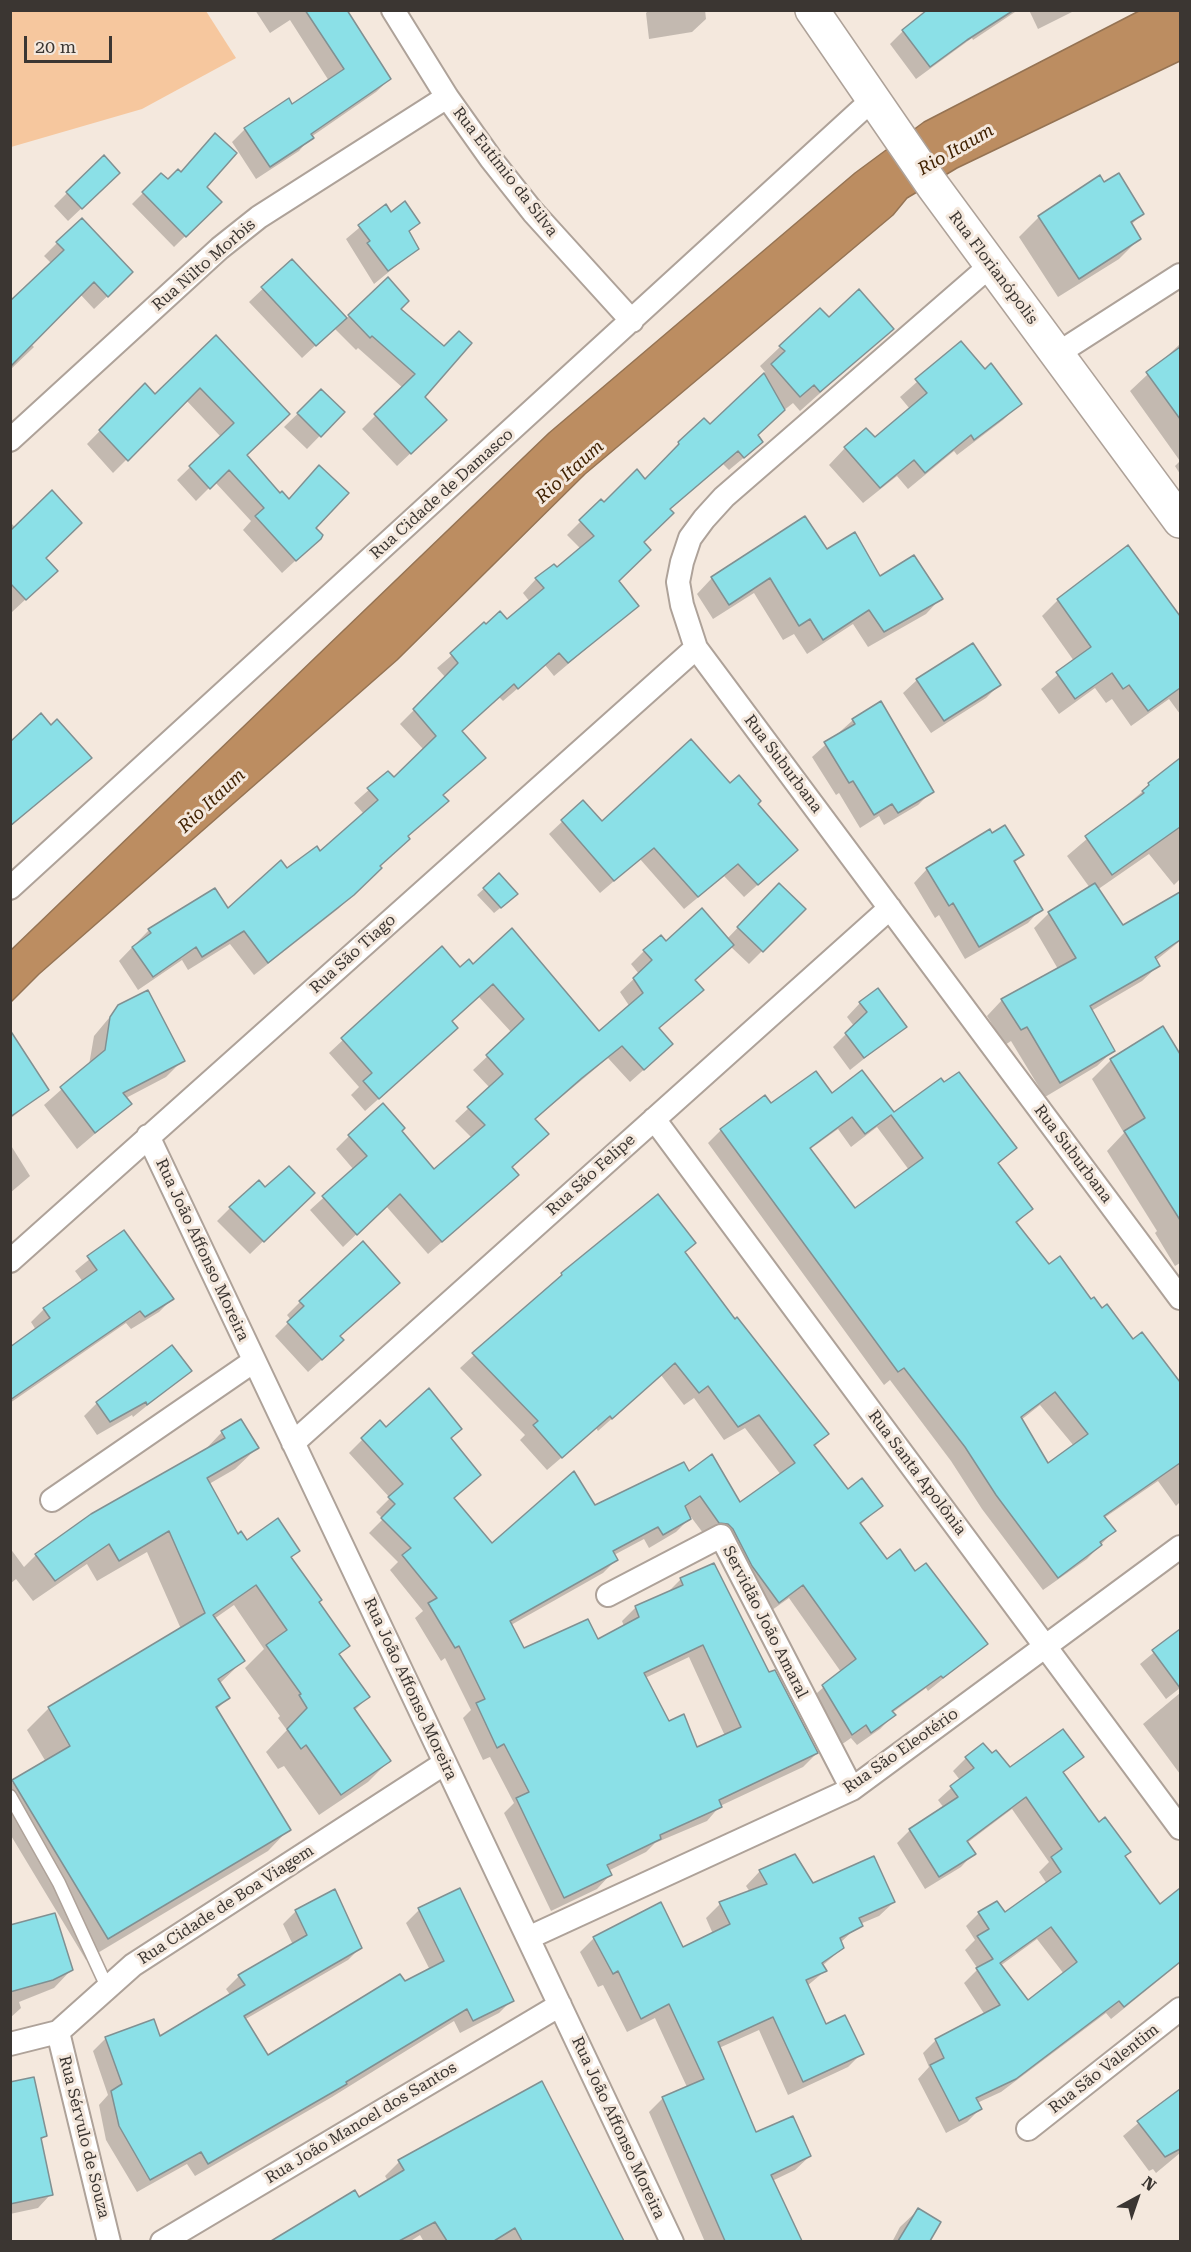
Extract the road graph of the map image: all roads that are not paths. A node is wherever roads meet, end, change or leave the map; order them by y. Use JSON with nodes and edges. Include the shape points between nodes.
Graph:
{"nodes":[{"id":1,"x":393,"y":10,"type":"edge"},
{"id":2,"x":812,"y":10,"type":"edge"},
{"id":3,"x":447,"y":97,"type":"junction"},
{"id":4,"x":873,"y":99,"type":"junction"},
{"id":5,"x":991,"y":265,"type":"junction"},
{"id":6,"x":1180,"y":275,"type":"edge"},
{"id":7,"x":632,"y":321,"type":"junction"},
{"id":8,"x":1057,"y":354,"type":"junction"},
{"id":9,"x":10,"y":440,"type":"edge"},
{"id":10,"x":1180,"y":521,"type":"edge"},
{"id":11,"x":696,"y":648,"type":"junction"},
{"id":12,"x":10,"y":888,"type":"edge"},
{"id":13,"x":890,"y":908,"type":"junction"},
{"id":14,"x":654,"y":1119,"type":"junction"},
{"id":15,"x":148,"y":1136,"type":"junction"},
{"id":16,"x":10,"y":1261,"type":"edge"},
{"id":17,"x":1180,"y":1298,"type":"edge"},
{"id":18,"x":254,"y":1361,"type":"junction"},
{"id":19,"x":293,"y":1443,"type":"junction"},
{"id":20,"x":52,"y":1500,"type":"dead end"},
{"id":21,"x":1180,"y":1547,"type":"edge"},
{"id":22,"x":608,"y":1595,"type":"dead end"},
{"id":23,"x":1047,"y":1648,"type":"junction"},
{"id":24,"x":445,"y":1763,"type":"junction"},
{"id":25,"x":852,"y":1789,"type":"junction"},
{"id":26,"x":10,"y":1796,"type":"edge"},
{"id":27,"x":1180,"y":1828,"type":"edge"},
{"id":28,"x":528,"y":1938,"type":"junction"},
{"id":29,"x":107,"y":1987,"type":"junction"},
{"id":30,"x":560,"y":2005,"type":"junction"},
{"id":31,"x":1180,"y":2009,"type":"edge"},
{"id":32,"x":58,"y":2032,"type":"junction"},
{"id":33,"x":10,"y":2044,"type":"edge"},
{"id":34,"x":1028,"y":2129,"type":"dead end"},
{"id":35,"x":109,"y":2241,"type":"edge"},
{"id":36,"x":162,"y":2241,"type":"edge"},
{"id":37,"x":672,"y":2241,"type":"edge"}],
"edges":[{"from":1,"to":3,"type":"street","name":"Rua Eutímio da Silva"},
{"from":2,"to":4,"type":"main road","name":"Rua Florianópolis"},
{"from":3,"to":7,"type":"street","name":"Rua Eutímio da Silva","via":[[533,212]]},
{"from":3,"to":9,"type":"street","name":"Rua Nilto Morbis","via":[[243,230]]},
{"from":4,"to":5,"type":"main road","name":"Rua Florianópolis"},
{"from":4,"to":7,"type":"street","name":"Rua Cidade de Damasco"},
{"from":5,"to":8,"type":"main road","name":"Rua Florianópolis"},
{"from":5,"to":11,"type":"street","name":"Rua Suburbana","via":[[724,497],[704,519],[690,538],[678,582]]},
{"from":6,"to":8,"type":"street"},
{"from":7,"to":12,"type":"street","name":"Rua Cidade de Damasco"},
{"from":8,"to":10,"type":"main road","name":"Rua Florianópolis"},
{"from":11,"to":13,"type":"street","name":"Rua Suburbana"},
{"from":11,"to":15,"type":"street","name":"Rua São Tiago"},
{"from":13,"to":14,"type":"street","name":"Rua São Felipe"},
{"from":13,"to":17,"type":"street","name":"Rua Suburbana"},
{"from":14,"to":19,"type":"street","name":"Rua São Felipe"},
{"from":14,"to":23,"type":"street","name":"Rua Santa Apolônia"},
{"from":15,"to":16,"type":"street","name":"Rua São Tiago"},
{"from":15,"to":18,"type":"street","name":"Rua João Affonso Moreira"},
{"from":18,"to":19,"type":"street","name":"Rua João Affonso Moreira"},
{"from":18,"to":20,"type":"street"},
{"from":19,"to":24,"type":"street","name":"Rua João Affonso Moreira"},
{"from":21,"to":23,"type":"street","name":"Rua São Eleotério"},
{"from":22,"to":25,"type":"street","name":"Servidão João Amaral","via":[[721,1536]]},
{"from":23,"to":25,"type":"street","name":"Rua São Eleotério"},
{"from":23,"to":27,"type":"street","name":"Rua Santa Apolônia"},
{"from":24,"to":28,"type":"street","name":"Rua João Affonso Moreira"},
{"from":24,"to":29,"type":"street","name":"Rua Cidade de Boa Viagem","via":[[133,1965]]},
{"from":25,"to":28,"type":"street","name":"Rua São Eleotério"},
{"from":26,"to":29,"type":"lane","via":[[59,1883]]},
{"from":28,"to":30,"type":"street","name":"Rua João Affonso Moreira"},
{"from":29,"to":32,"type":"street","name":"Rua Cidade de Boa Viagem"},
{"from":30,"to":36,"type":"street","name":"Rua João Manoel dos Santos"},
{"from":30,"to":37,"type":"street","name":"Rua João Affonso Moreira"},
{"from":31,"to":34,"type":"street","name":"Rua São Valentim"},
{"from":32,"to":33,"type":"street","name":"Rua Cidade de Boa Viagem"},
{"from":32,"to":35,"type":"street","name":"Rua Sérvulo de Souza"}]}
